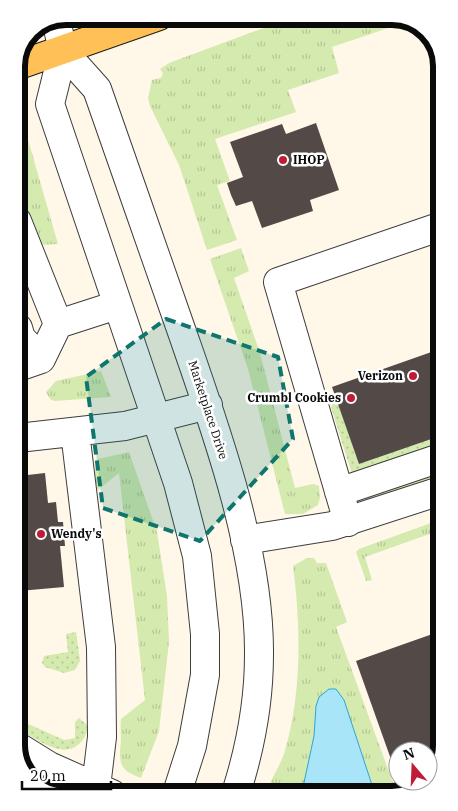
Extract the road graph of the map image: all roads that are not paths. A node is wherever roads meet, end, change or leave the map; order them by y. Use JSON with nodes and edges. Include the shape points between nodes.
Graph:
{"nodes":[{"id":1,"x":134,"y":25,"type":"edge"},
{"id":2,"x":57,"y":26,"type":"edge"},
{"id":3,"x":63,"y":51,"type":"junction"},
{"id":4,"x":25,"y":63,"type":"edge"},
{"id":5,"x":433,"y":229,"type":"edge"},
{"id":6,"x":25,"y":241,"type":"edge"},
{"id":7,"x":117,"y":305,"type":"junction"},
{"id":8,"x":58,"y":324,"type":"junction"},
{"id":9,"x":29,"y":363,"type":"edge"},
{"id":10,"x":208,"y":405,"type":"junction"},
{"id":11,"x":155,"y":418,"type":"junction"},
{"id":12,"x":75,"y":432,"type":"junction"},
{"id":13,"x":25,"y":437,"type":"edge"},
{"id":14,"x":433,"y":460,"type":"edge"},
{"id":15,"x":339,"y":492,"type":"junction"},
{"id":16,"x":433,"y":493,"type":"edge"},
{"id":17,"x":348,"y":522,"type":"junction"},
{"id":18,"x":245,"y":540,"type":"junction"},
{"id":19,"x":26,"y":754,"type":"edge"},
{"id":20,"x":54,"y":780,"type":"edge"},
{"id":21,"x":84,"y":786,"type":"edge"},
{"id":22,"x":104,"y":786,"type":"edge"},
{"id":23,"x":179,"y":786,"type":"edge"},
{"id":24,"x":238,"y":786,"type":"edge"}],
"edges":[{"from":1,"to":3,"type":"main road"},
{"from":2,"to":3,"type":"street","name":"Marketplace Drive"},
{"from":3,"to":4,"type":"main road"},
{"from":3,"to":7,"type":"street","name":"Marketplace Drive","via":[[50,104]]},
{"from":3,"to":10,"type":"street","name":"Marketplace Drive","via":[[97,89]]},
{"from":5,"to":15,"type":"street","via":[[278,282]]},
{"from":6,"to":8,"type":"street"},
{"from":7,"to":8,"type":"street"},
{"from":7,"to":11,"type":"street","name":"Marketplace Drive"},
{"from":8,"to":9,"type":"street"},
{"from":10,"to":11,"type":"street"},
{"from":10,"to":18,"type":"street","name":"Marketplace Drive"},
{"from":11,"to":12,"type":"street","via":[[125,426]]},
{"from":11,"to":23,"type":"street","name":"Marketplace Drive","via":[[197,556],[205,634],[205,675],[200,710]]},
{"from":12,"to":13,"type":"street"},
{"from":12,"to":22,"type":"street","via":[[83,499],[72,524],[87,662],[102,679]]},
{"from":14,"to":15,"type":"street"},
{"from":15,"to":17,"type":"street"},
{"from":16,"to":17,"type":"street"},
{"from":17,"to":18,"type":"street"},
{"from":18,"to":24,"type":"street","name":"Marketplace Drive","via":[[259,654],[256,709]]},
{"from":19,"to":20,"type":"street"},
{"from":20,"to":21,"type":"street"}]}
